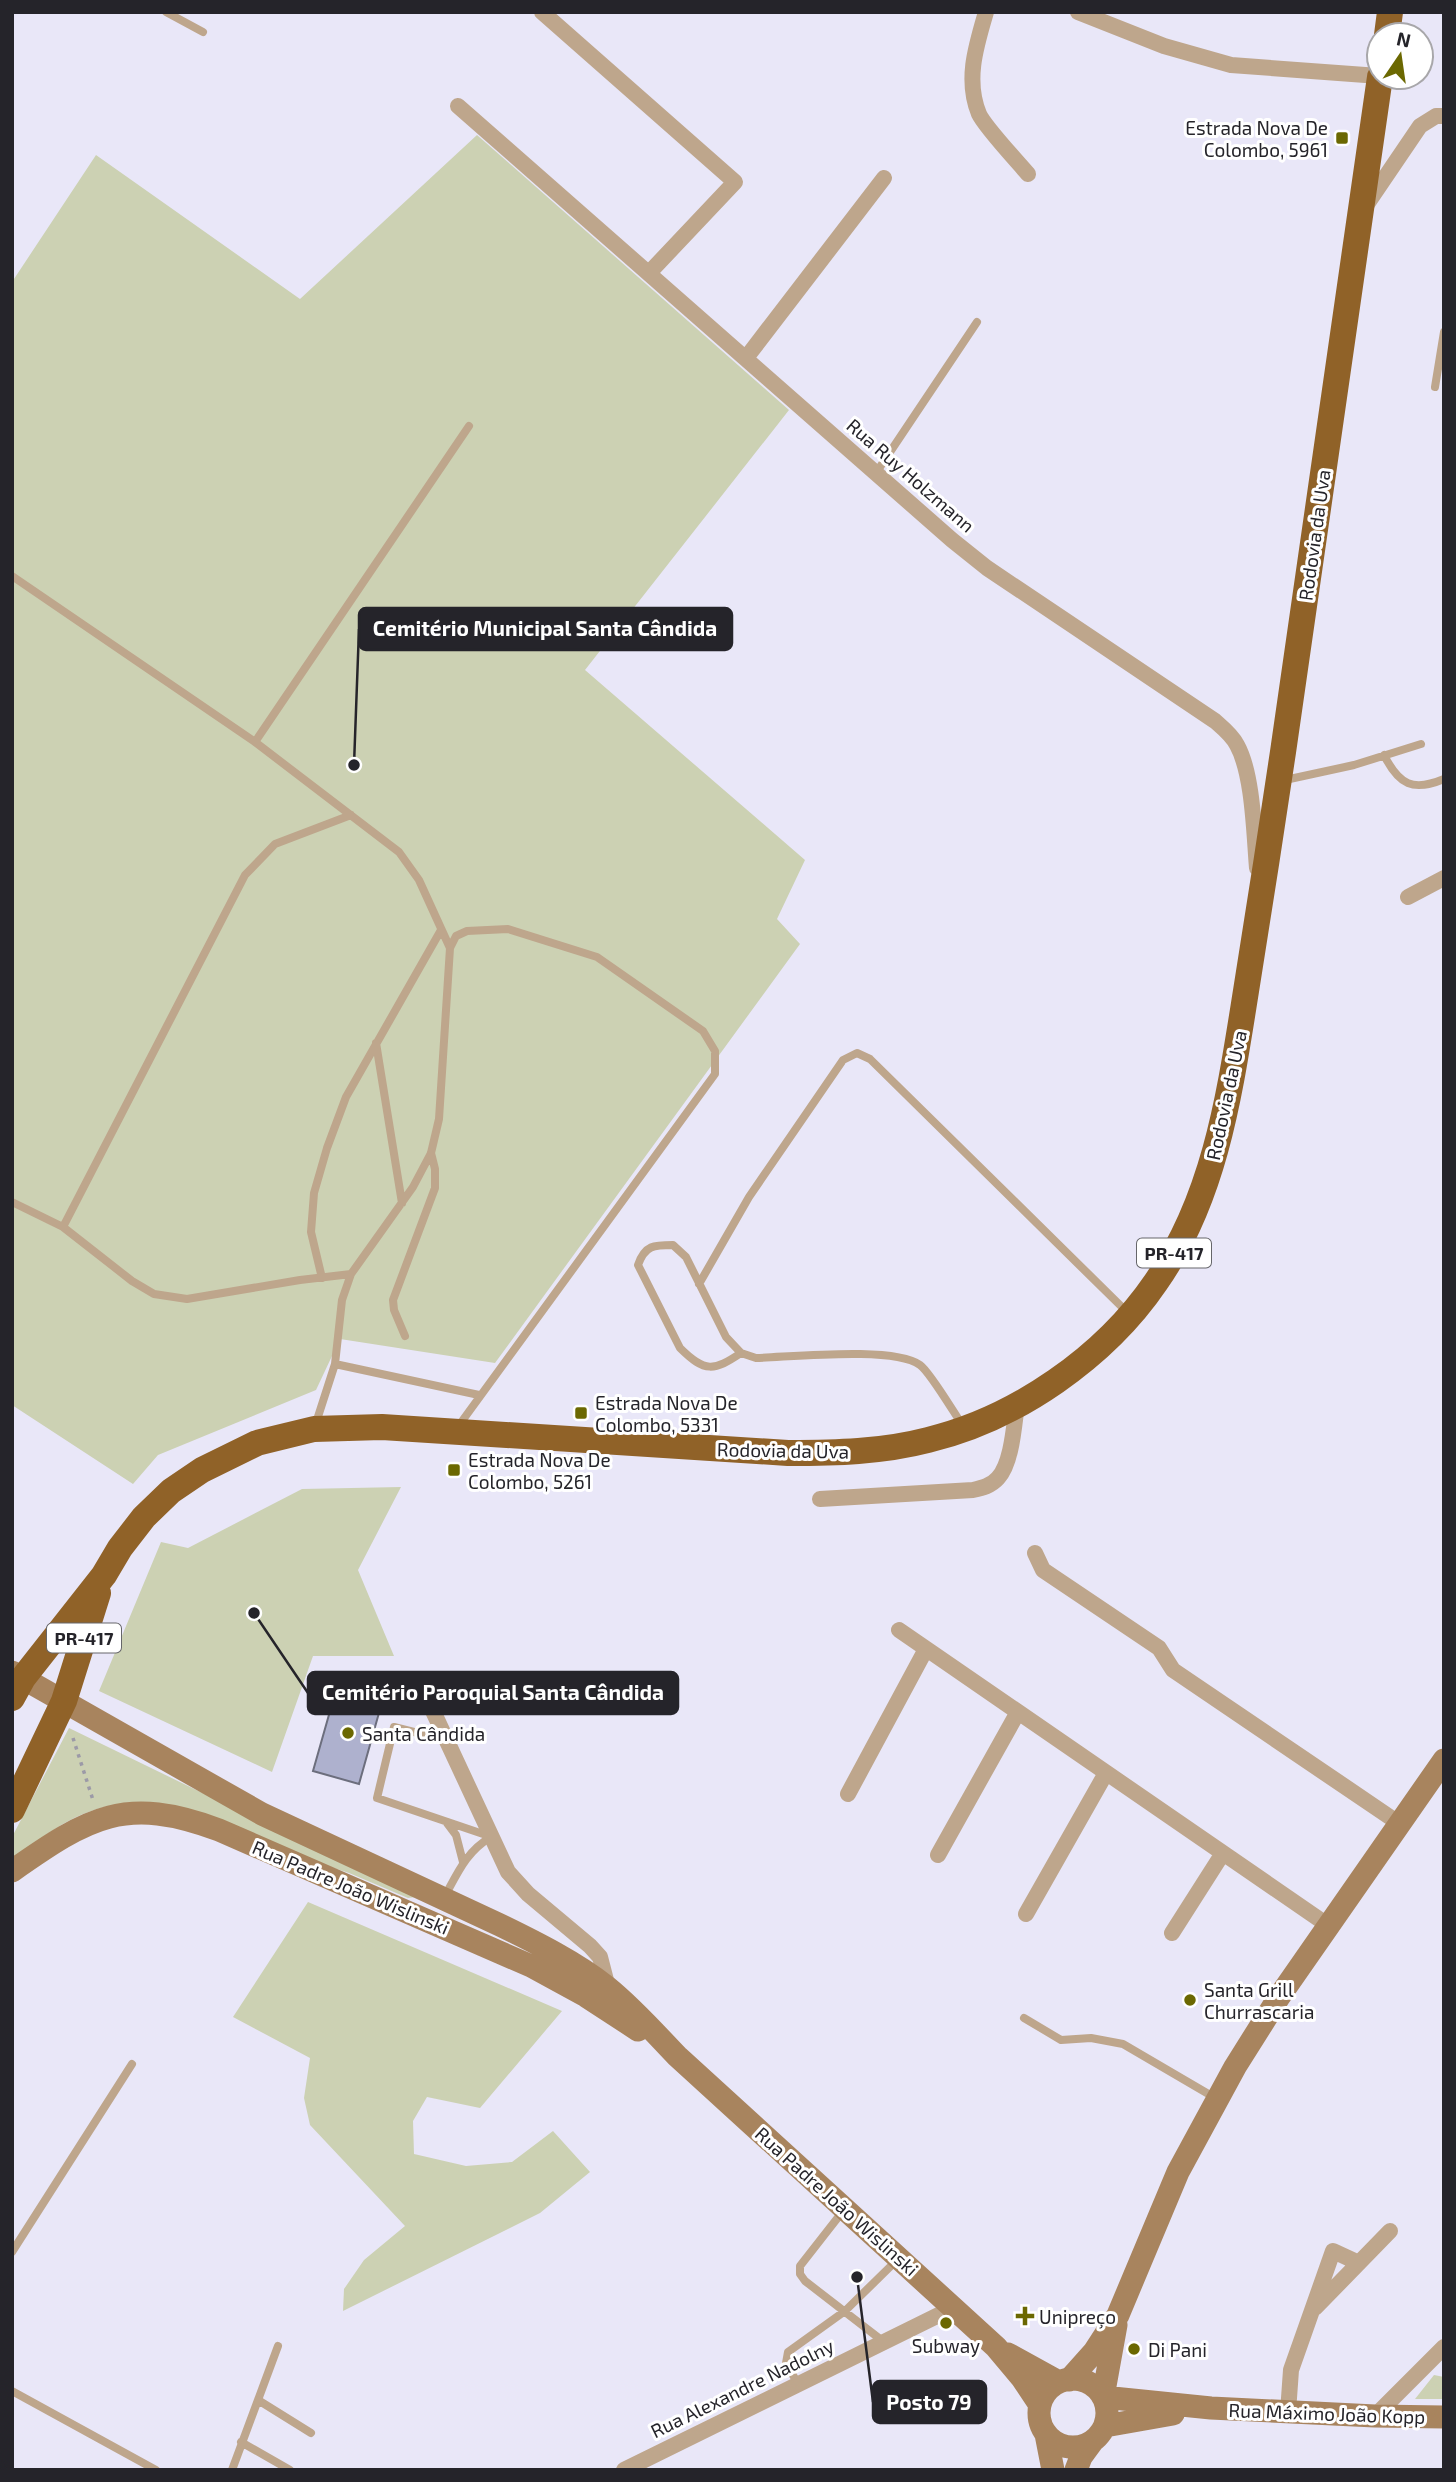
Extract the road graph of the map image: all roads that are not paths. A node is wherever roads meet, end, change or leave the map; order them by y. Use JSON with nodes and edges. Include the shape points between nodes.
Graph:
{"nodes":[{"id":1,"x":166,"y":12,"type":"edge"},
{"id":2,"x":542,"y":12,"type":"edge"},
{"id":3,"x":986,"y":12,"type":"edge"},
{"id":4,"x":1078,"y":12,"type":"edge"},
{"id":5,"x":1125,"y":12,"type":"edge"},
{"id":6,"x":1122,"y":30,"type":"junction"},
{"id":7,"x":203,"y":33,"type":"dead end"},
{"id":8,"x":1365,"y":76,"type":"edge"},
{"id":9,"x":1378,"y":91,"type":"edge"},
{"id":10,"x":458,"y":106,"type":"dead end"},
{"id":11,"x":1444,"y":116,"type":"edge"},
{"id":12,"x":1028,"y":174,"type":"dead end"},
{"id":13,"x":884,"y":178,"type":"dead end"},
{"id":14,"x":1360,"y":214,"type":"junction"},
{"id":15,"x":649,"y":273,"type":"junction"},
{"id":16,"x":977,"y":322,"type":"dead end"},
{"id":17,"x":1444,"y":332,"type":"edge"},
{"id":18,"x":746,"y":358,"type":"junction"},
{"id":19,"x":1435,"y":387,"type":"dead end"},
{"id":20,"x":468,"y":426,"type":"dead end"},
{"id":21,"x":876,"y":473,"type":"junction"},
{"id":22,"x":12,"y":576,"type":"edge"},
{"id":23,"x":255,"y":742,"type":"junction"},
{"id":24,"x":1421,"y":744,"type":"dead end"},
{"id":25,"x":1384,"y":755,"type":"junction"},
{"id":26,"x":1444,"y":779,"type":"edge"},
{"id":27,"x":1279,"y":781,"type":"junction"},
{"id":28,"x":351,"y":815,"type":"junction"},
{"id":29,"x":1444,"y":878,"type":"edge"},
{"id":30,"x":1408,"y":897,"type":"dead end"},
{"id":31,"x":1261,"y":902,"type":"junction"},
{"id":32,"x":441,"y":930,"type":"junction"},
{"id":33,"x":450,"y":948,"type":"junction"},
{"id":34,"x":376,"y":1043,"type":"junction"},
{"id":35,"x":431,"y":1153,"type":"junction"},
{"id":36,"x":12,"y":1202,"type":"edge"},
{"id":37,"x":402,"y":1203,"type":"junction"},
{"id":38,"x":62,"y":1227,"type":"junction"},
{"id":39,"x":351,"y":1275,"type":"junction"},
{"id":40,"x":322,"y":1278,"type":"junction"},
{"id":41,"x":699,"y":1284,"type":"junction"},
{"id":42,"x":1130,"y":1315,"type":"junction"},
{"id":43,"x":405,"y":1336,"type":"dead end"},
{"id":44,"x":741,"y":1353,"type":"junction"},
{"id":45,"x":335,"y":1364,"type":"junction"},
{"id":46,"x":479,"y":1395,"type":"junction"},
{"id":47,"x":1017,"y":1404,"type":"junction"},
{"id":48,"x":314,"y":1429,"type":"junction"},
{"id":49,"x":965,"y":1429,"type":"junction"},
{"id":50,"x":455,"y":1431,"type":"junction"},
{"id":51,"x":820,"y":1499,"type":"dead end"},
{"id":52,"x":1035,"y":1553,"type":"dead end"},
{"id":53,"x":104,"y":1575,"type":"junction"},
{"id":54,"x":899,"y":1630,"type":"dead end"},
{"id":55,"x":926,"y":1649,"type":"junction"},
{"id":56,"x":419,"y":1681,"type":"dead end"},
{"id":57,"x":16,"y":1683,"type":"edge"},
{"id":58,"x":64,"y":1701,"type":"junction"},
{"id":59,"x":1018,"y":1712,"type":"junction"},
{"id":60,"x":446,"y":1740,"type":"junction"},
{"id":61,"x":1444,"y":1760,"type":"edge"},
{"id":62,"x":1106,"y":1773,"type":"junction"},
{"id":63,"x":848,"y":1794,"type":"dead end"},
{"id":64,"x":12,"y":1810,"type":"edge"},
{"id":65,"x":445,"y":1821,"type":"junction"},
{"id":66,"x":1399,"y":1824,"type":"junction"},
{"id":67,"x":491,"y":1837,"type":"junction"},
{"id":68,"x":1223,"y":1853,"type":"junction"},
{"id":69,"x":938,"y":1855,"type":"dead end"},
{"id":70,"x":463,"y":1861,"type":"junction"},
{"id":71,"x":12,"y":1871,"type":"edge"},
{"id":72,"x":322,"y":1875,"type":"junction"},
{"id":73,"x":443,"y":1898,"type":"junction"},
{"id":74,"x":1026,"y":1914,"type":"dead end"},
{"id":75,"x":1329,"y":1926,"type":"junction"},
{"id":76,"x":1172,"y":1933,"type":"dead end"},
{"id":77,"x":608,"y":1988,"type":"junction"},
{"id":78,"x":1024,"y":2018,"type":"dead end"},
{"id":79,"x":677,"y":2056,"type":"junction"},
{"id":80,"x":132,"y":2064,"type":"dead end"},
{"id":81,"x":1217,"y":2099,"type":"junction"},
{"id":82,"x":845,"y":2209,"type":"junction"},
{"id":83,"x":1390,"y":2231,"type":"dead end"},
{"id":84,"x":12,"y":2252,"type":"edge"},
{"id":85,"x":899,"y":2258,"type":"junction"},
{"id":86,"x":1359,"y":2263,"type":"junction"},
{"id":87,"x":953,"y":2308,"type":"junction"},
{"id":88,"x":845,"y":2311,"type":"junction"},
{"id":89,"x":1311,"y":2312,"type":"junction"},
{"id":90,"x":1118,"y":2315,"type":"junction"},
{"id":91,"x":884,"y":2342,"type":"junction"},
{"id":92,"x":278,"y":2346,"type":"dead end"},
{"id":93,"x":996,"y":2347,"type":"junction"},
{"id":94,"x":1444,"y":2347,"type":"edge"},
{"id":95,"x":1064,"y":2381,"type":"junction"},
{"id":96,"x":797,"y":2384,"type":"junction"},
{"id":97,"x":12,"y":2391,"type":"edge"},
{"id":98,"x":1103,"y":2397,"type":"junction"},
{"id":99,"x":258,"y":2400,"type":"junction"},
{"id":100,"x":1040,"y":2405,"type":"junction"},
{"id":101,"x":1211,"y":2408,"type":"junction"},
{"id":102,"x":1289,"y":2412,"type":"junction"},
{"id":103,"x":1375,"y":2416,"type":"junction"},
{"id":104,"x":1444,"y":2417,"type":"edge"},
{"id":105,"x":312,"y":2433,"type":"dead end"},
{"id":106,"x":1046,"y":2434,"type":"junction"},
{"id":107,"x":1099,"y":2434,"type":"junction"},
{"id":108,"x":242,"y":2442,"type":"junction"},
{"id":109,"x":156,"y":2470,"type":"edge"},
{"id":110,"x":232,"y":2470,"type":"edge"},
{"id":111,"x":290,"y":2470,"type":"edge"},
{"id":112,"x":624,"y":2470,"type":"edge"},
{"id":113,"x":1053,"y":2470,"type":"edge"},
{"id":114,"x":1076,"y":2470,"type":"edge"}],
"edges":[{"from":1,"to":7,"type":"lane"},
{"from":2,"to":15,"type":"street","via":[[735,182]]},
{"from":3,"to":12,"type":"street","via":[[972,58],[980,116]]},
{"from":4,"to":6,"type":"street"},
{"from":5,"to":6,"type":"street"},
{"from":6,"to":8,"type":"street","via":[[1231,65]]},
{"from":9,"to":14,"type":"highway","name":"Rodovia da Uva","number":"PR-417"},
{"from":10,"to":15,"type":"street","name":"Rua Ruy Holzmann"},
{"from":11,"to":14,"type":"street","via":[[1420,126]]},
{"from":13,"to":18,"type":"street"},
{"from":14,"to":27,"type":"highway","name":"Rodovia da Uva","number":"PR-417"},
{"from":15,"to":18,"type":"street","name":"Rua Ruy Holzmann"},
{"from":16,"to":21,"type":"lane"},
{"from":17,"to":19,"type":"lane"},
{"from":18,"to":21,"type":"street","name":"Rua Ruy Holzmann"},
{"from":20,"to":23,"type":"lane"},
{"from":21,"to":31,"type":"street","name":"Rua Ruy Holzmann","via":[[987,568],[1227,732],[1244,763]]},
{"from":22,"to":23,"type":"lane"},
{"from":23,"to":28,"type":"lane"},
{"from":24,"to":25,"type":"lane"},
{"from":25,"to":26,"type":"lane","via":[[1405,783],[1417,786]]},
{"from":25,"to":27,"type":"lane"},
{"from":27,"to":31,"type":"highway","name":"Rodovia da Uva","number":"PR-417"},
{"from":28,"to":32,"type":"lane","via":[[399,852],[419,880]]},
{"from":28,"to":38,"type":"lane","via":[[275,844],[244,875]]},
{"from":29,"to":30,"type":"street"},
{"from":31,"to":42,"type":"highway","name":"Rodovia da Uva","number":"PR-417","via":[[1232,1081],[1212,1166],[1176,1249]]},
{"from":32,"to":33,"type":"lane"},
{"from":32,"to":34,"type":"lane"},
{"from":33,"to":35,"type":"lane","via":[[439,1119]]},
{"from":33,"to":46,"type":"lane","via":[[456,936],[467,931],[508,929],[597,957],[703,1031],[715,1051],[715,1074]]},
{"from":34,"to":37,"type":"lane"},
{"from":34,"to":40,"type":"lane","via":[[345,1097],[314,1193],[311,1232]]},
{"from":35,"to":37,"type":"lane"},
{"from":35,"to":43,"type":"lane","via":[[435,1188],[393,1300]]},
{"from":36,"to":38,"type":"lane"},
{"from":37,"to":39,"type":"lane"},
{"from":38,"to":40,"type":"lane","via":[[154,1294],[187,1300]]},
{"from":39,"to":40,"type":"lane"},
{"from":39,"to":45,"type":"lane","via":[[342,1300]]},
{"from":41,"to":42,"type":"lane","via":[[749,1197],[844,1060],[857,1054],[870,1059]]},
{"from":41,"to":44,"type":"lane","via":[[726,1337]]},
{"from":41,"to":44,"type":"lane","via":[[686,1257],[673,1245],[654,1245],[642,1254],[638,1265],[680,1348],[709,1367],[721,1366]]},
{"from":42,"to":47,"type":"highway","name":"Rodovia da Uva","number":"PR-417","via":[[1089,1354]]},
{"from":44,"to":49,"type":"lane","via":[[756,1358],[909,1357],[923,1367]]},
{"from":45,"to":46,"type":"lane"},
{"from":45,"to":48,"type":"lane"},
{"from":46,"to":50,"type":"lane"},
{"from":47,"to":49,"type":"highway","name":"Rodovia da Uva","number":"PR-417"},
{"from":47,"to":51,"type":"street","via":[[1004,1466],[999,1478],[988,1486]]},
{"from":48,"to":50,"type":"highway","name":"Rodovia da Uva","number":"PR-417"},
{"from":48,"to":53,"type":"highway","name":"Rodovia da Uva","number":"PR-417","via":[[232,1454],[171,1491],[144,1517]]},
{"from":49,"to":50,"type":"highway","name":"Rodovia da Uva","number":"PR-417","via":[[879,1449],[800,1453]]},
{"from":52,"to":66,"type":"street","via":[[1043,1570],[1159,1648],[1173,1670]]},
{"from":53,"to":57,"type":"highway","name":"Rodovia da Uva","number":"PR-417"},
{"from":53,"to":58,"type":"highway","name":"Rodovia da Uva","number":"PR-417"},
{"from":54,"to":55,"type":"street"},
{"from":55,"to":59,"type":"street"},
{"from":55,"to":63,"type":"street"},
{"from":56,"to":60,"type":"street"},
{"from":57,"to":58,"type":"main road","name":"Rua Padre João Wislinski"},
{"from":58,"to":64,"type":"highway","name":"Rodovia da Uva"},
{"from":58,"to":73,"type":"main road","name":"Rua Padre João Wislinski","via":[[237,1802]]},
{"from":59,"to":62,"type":"street"},
{"from":59,"to":69,"type":"street"},
{"from":60,"to":65,"type":"lane","via":[[394,1727],[377,1798]]},
{"from":60,"to":67,"type":"street"},
{"from":61,"to":66,"type":"main road"},
{"from":62,"to":68,"type":"street"},
{"from":62,"to":74,"type":"street"},
{"from":65,"to":67,"type":"lane"},
{"from":65,"to":70,"type":"lane","via":[[456,1835]]},
{"from":66,"to":75,"type":"main road"},
{"from":67,"to":70,"type":"lane"},
{"from":67,"to":77,"type":"street","via":[[517,1884],[600,1957]]},
{"from":68,"to":75,"type":"street"},
{"from":68,"to":76,"type":"street"},
{"from":70,"to":73,"type":"lane"},
{"from":71,"to":72,"type":"main road","name":"Rua Padre João Wislinski","via":[[70,1832],[99,1819],[134,1813],[175,1816],[219,1830]]},
{"from":72,"to":73,"type":"main road","via":[[372,1888],[409,1905],[428,1905]]},
{"from":72,"to":79,"type":"main road","name":"Rua Padre João Wislinski","via":[[531,1966]]},
{"from":73,"to":77,"type":"main road","name":"Rua Padre João Wislinski","via":[[538,1944]]},
{"from":75,"to":81,"type":"main road"},
{"from":77,"to":79,"type":"main road","name":"Rua Padre João Wislinski"},
{"from":78,"to":81,"type":"lane","via":[[1061,2039],[1123,2044]]},
{"from":79,"to":82,"type":"main road","name":"Rua Padre João Wislinski"},
{"from":80,"to":84,"type":"lane"},
{"from":81,"to":90,"type":"main road","via":[[1173,2183]]},
{"from":82,"to":85,"type":"main road","name":"Rua Padre João Wislinski"},
{"from":82,"to":88,"type":"lane","via":[[800,2266],[805,2281]]},
{"from":83,"to":86,"type":"street"},
{"from":85,"to":87,"type":"main road","name":"Rua Padre João Wislinski"},
{"from":85,"to":88,"type":"lane"},
{"from":86,"to":89,"type":"street"},
{"from":86,"to":89,"type":"street","via":[[1333,2251]]},
{"from":87,"to":91,"type":"street","name":"Rua Alexandre Nadolny"},
{"from":87,"to":93,"type":"main road","name":"Rua Padre João Wislinski"},
{"from":88,"to":91,"type":"lane"},
{"from":88,"to":96,"type":"lane","via":[[788,2352],[786,2363]]},
{"from":89,"to":102,"type":"street","via":[[1291,2370]]},
{"from":90,"to":95,"type":"main road","via":[[1094,2352]]},
{"from":90,"to":98,"type":"main road"},
{"from":91,"to":96,"type":"street","name":"Rua Alexandre Nadolny"},
{"from":92,"to":99,"type":"lane"},
{"from":93,"to":95,"type":"main road","name":"Rua Padre João Wislinski"},
{"from":93,"to":100,"type":"main road","name":"Rua Padre João Wislinski"},
{"from":94,"to":103,"type":"street"},
{"from":95,"to":98,"type":"main road","via":[[1089,2383]]},
{"from":95,"to":100,"type":"main road","via":[[1051,2388]]},
{"from":96,"to":112,"type":"street","name":"Rua Alexandre Nadolny"},
{"from":97,"to":109,"type":"lane"},
{"from":98,"to":101,"type":"main road","name":"Rua Máximo João Kopp"},
{"from":98,"to":107,"type":"main road","via":[[1108,2416]]},
{"from":99,"to":105,"type":"lane"},
{"from":99,"to":108,"type":"lane"},
{"from":100,"to":106,"type":"main road"},
{"from":101,"to":102,"type":"main road","name":"Rua Máximo João Kopp"},
{"from":101,"to":107,"type":"main road","name":"Rua Máximo João Kopp"},
{"from":102,"to":103,"type":"main road","name":"Rua Máximo João Kopp"},
{"from":103,"to":104,"type":"main road","name":"Rua Máximo João Kopp"},
{"from":106,"to":107,"type":"main road","via":[[1063,2446],[1083,2446]]},
{"from":106,"to":113,"type":"main road"},
{"from":107,"to":114,"type":"main road"},
{"from":108,"to":110,"type":"lane"},
{"from":108,"to":111,"type":"lane"}]}
